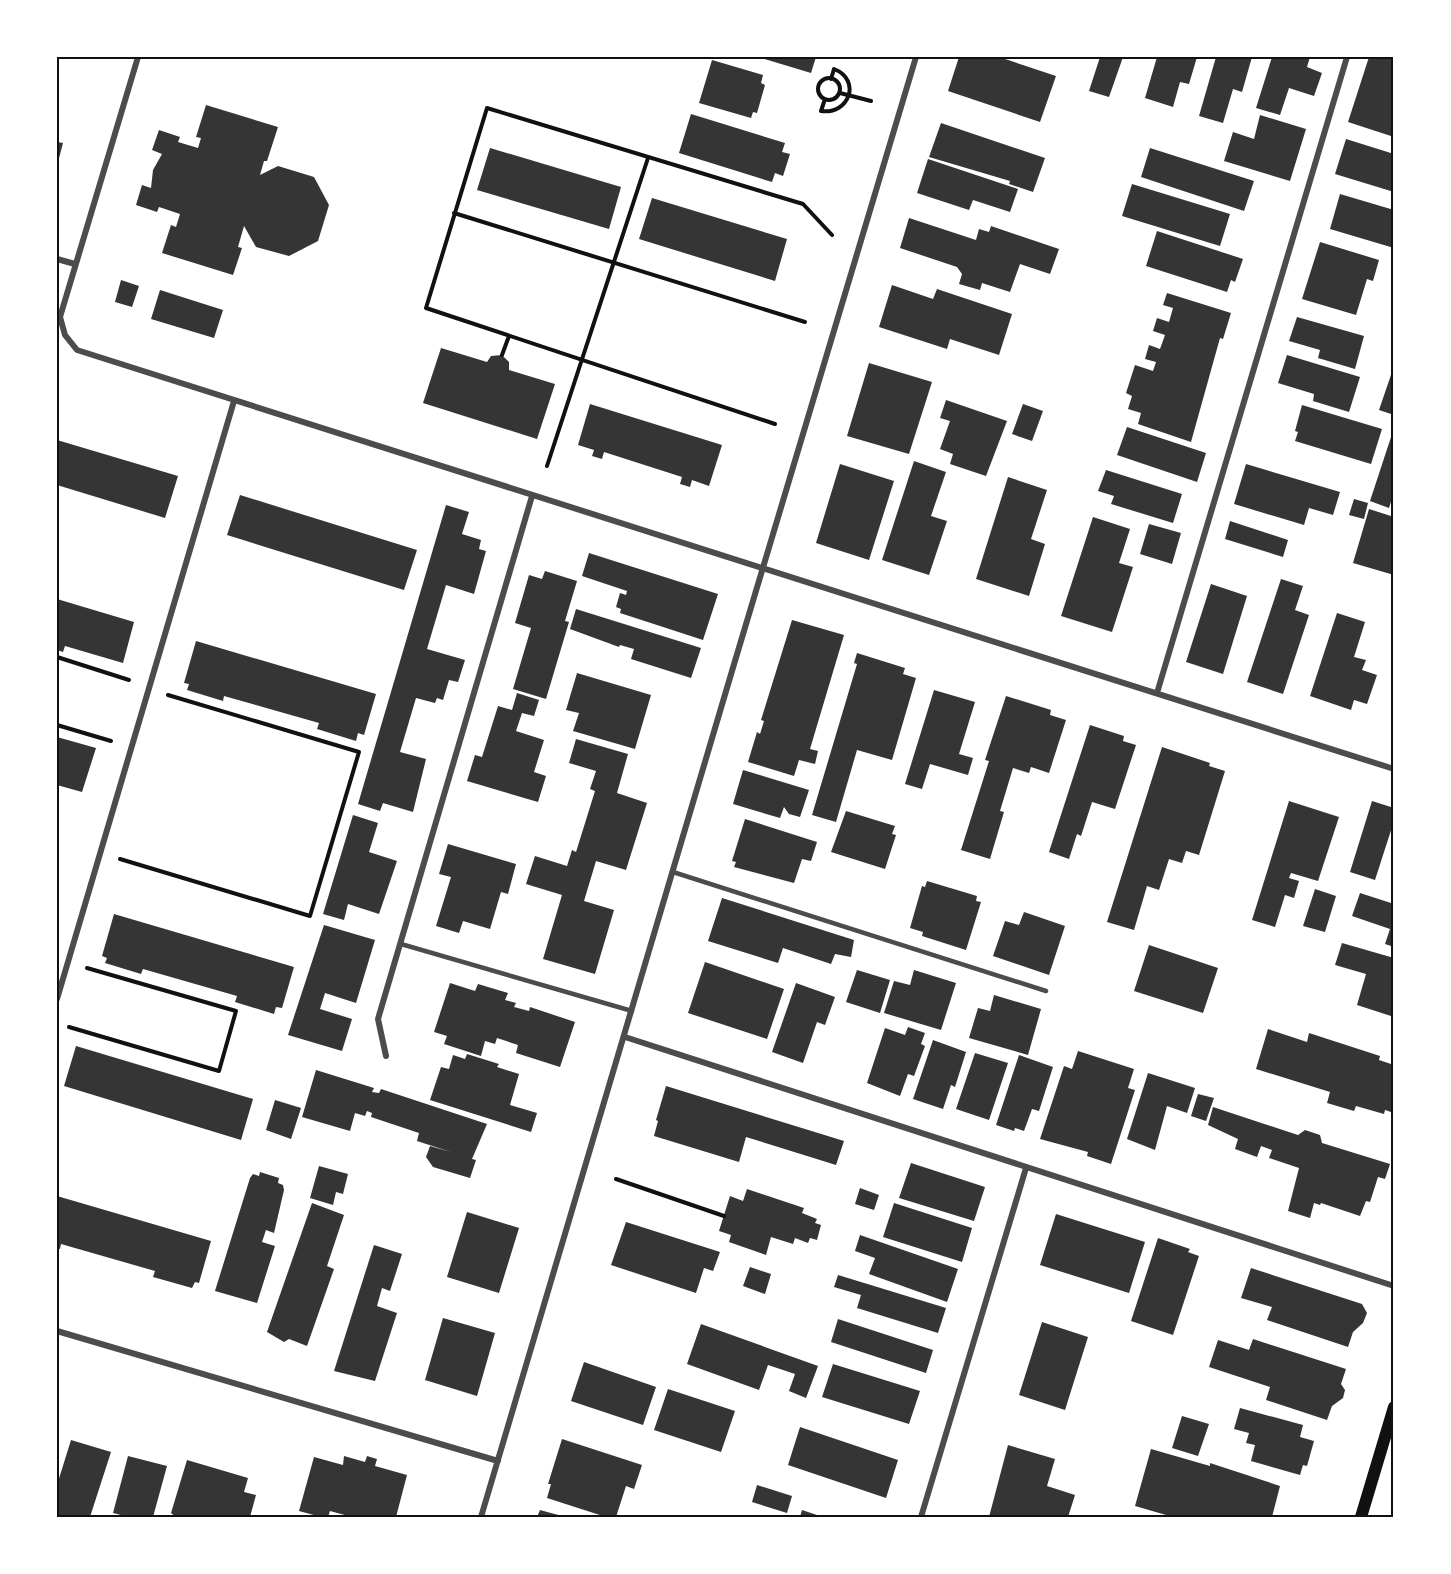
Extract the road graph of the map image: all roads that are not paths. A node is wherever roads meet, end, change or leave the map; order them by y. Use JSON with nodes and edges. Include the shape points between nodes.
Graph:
{"nodes":[{"id":1,"x":138,"y":57,"type":"edge"},
{"id":2,"x":916,"y":57,"type":"edge"},
{"id":3,"x":1347,"y":57,"type":"edge"},
{"id":4,"x":57,"y":259,"type":"edge"},
{"id":5,"x":75,"y":264,"type":"junction"},
{"id":6,"x":234,"y":401,"type":"junction"},
{"id":7,"x":532,"y":496,"type":"junction"},
{"id":8,"x":760,"y":569,"type":"junction"},
{"id":9,"x":1157,"y":693,"type":"junction"},
{"id":10,"x":1394,"y":769,"type":"edge"},
{"id":11,"x":673,"y":872,"type":"junction"},
{"id":12,"x":401,"y":944,"type":"junction"},
{"id":13,"x":1046,"y":991,"type":"dead end"},
{"id":14,"x":57,"y":999,"type":"edge"},
{"id":15,"x":632,"y":1011,"type":"junction"},
{"id":16,"x":625,"y":1037,"type":"junction"},
{"id":17,"x":386,"y":1056,"type":"dead end"},
{"id":18,"x":1026,"y":1168,"type":"junction"},
{"id":19,"x":1394,"y":1286,"type":"edge"},
{"id":20,"x":57,"y":1331,"type":"edge"},
{"id":21,"x":1394,"y":1407,"type":"edge"},
{"id":22,"x":498,"y":1461,"type":"junction"},
{"id":23,"x":481,"y":1517,"type":"edge"},
{"id":24,"x":921,"y":1517,"type":"edge"},
{"id":25,"x":1361,"y":1517,"type":"edge"}],
"edges":[{"from":1,"to":5,"type":"street"},
{"from":2,"to":8,"type":"street"},
{"from":3,"to":9,"type":"street"},
{"from":4,"to":5,"type":"street"},
{"from":5,"to":6,"type":"street","via":[[60,318],[65,335],[77,350]]},
{"from":6,"to":7,"type":"street"},
{"from":6,"to":14,"type":"street"},
{"from":7,"to":8,"type":"street"},
{"from":7,"to":12,"type":"street"},
{"from":8,"to":9,"type":"street"},
{"from":8,"to":11,"type":"street"},
{"from":9,"to":10,"type":"street"},
{"from":11,"to":13,"type":"lane"},
{"from":11,"to":15,"type":"street"},
{"from":12,"to":15,"type":"lane"},
{"from":12,"to":17,"type":"street","via":[[378,1019]]},
{"from":15,"to":16,"type":"street"},
{"from":16,"to":18,"type":"street"},
{"from":16,"to":22,"type":"street"},
{"from":18,"to":19,"type":"street"},
{"from":18,"to":24,"type":"street"},
{"from":20,"to":22,"type":"street"},
{"from":21,"to":25,"type":"main road"},
{"from":22,"to":23,"type":"street"}]}
